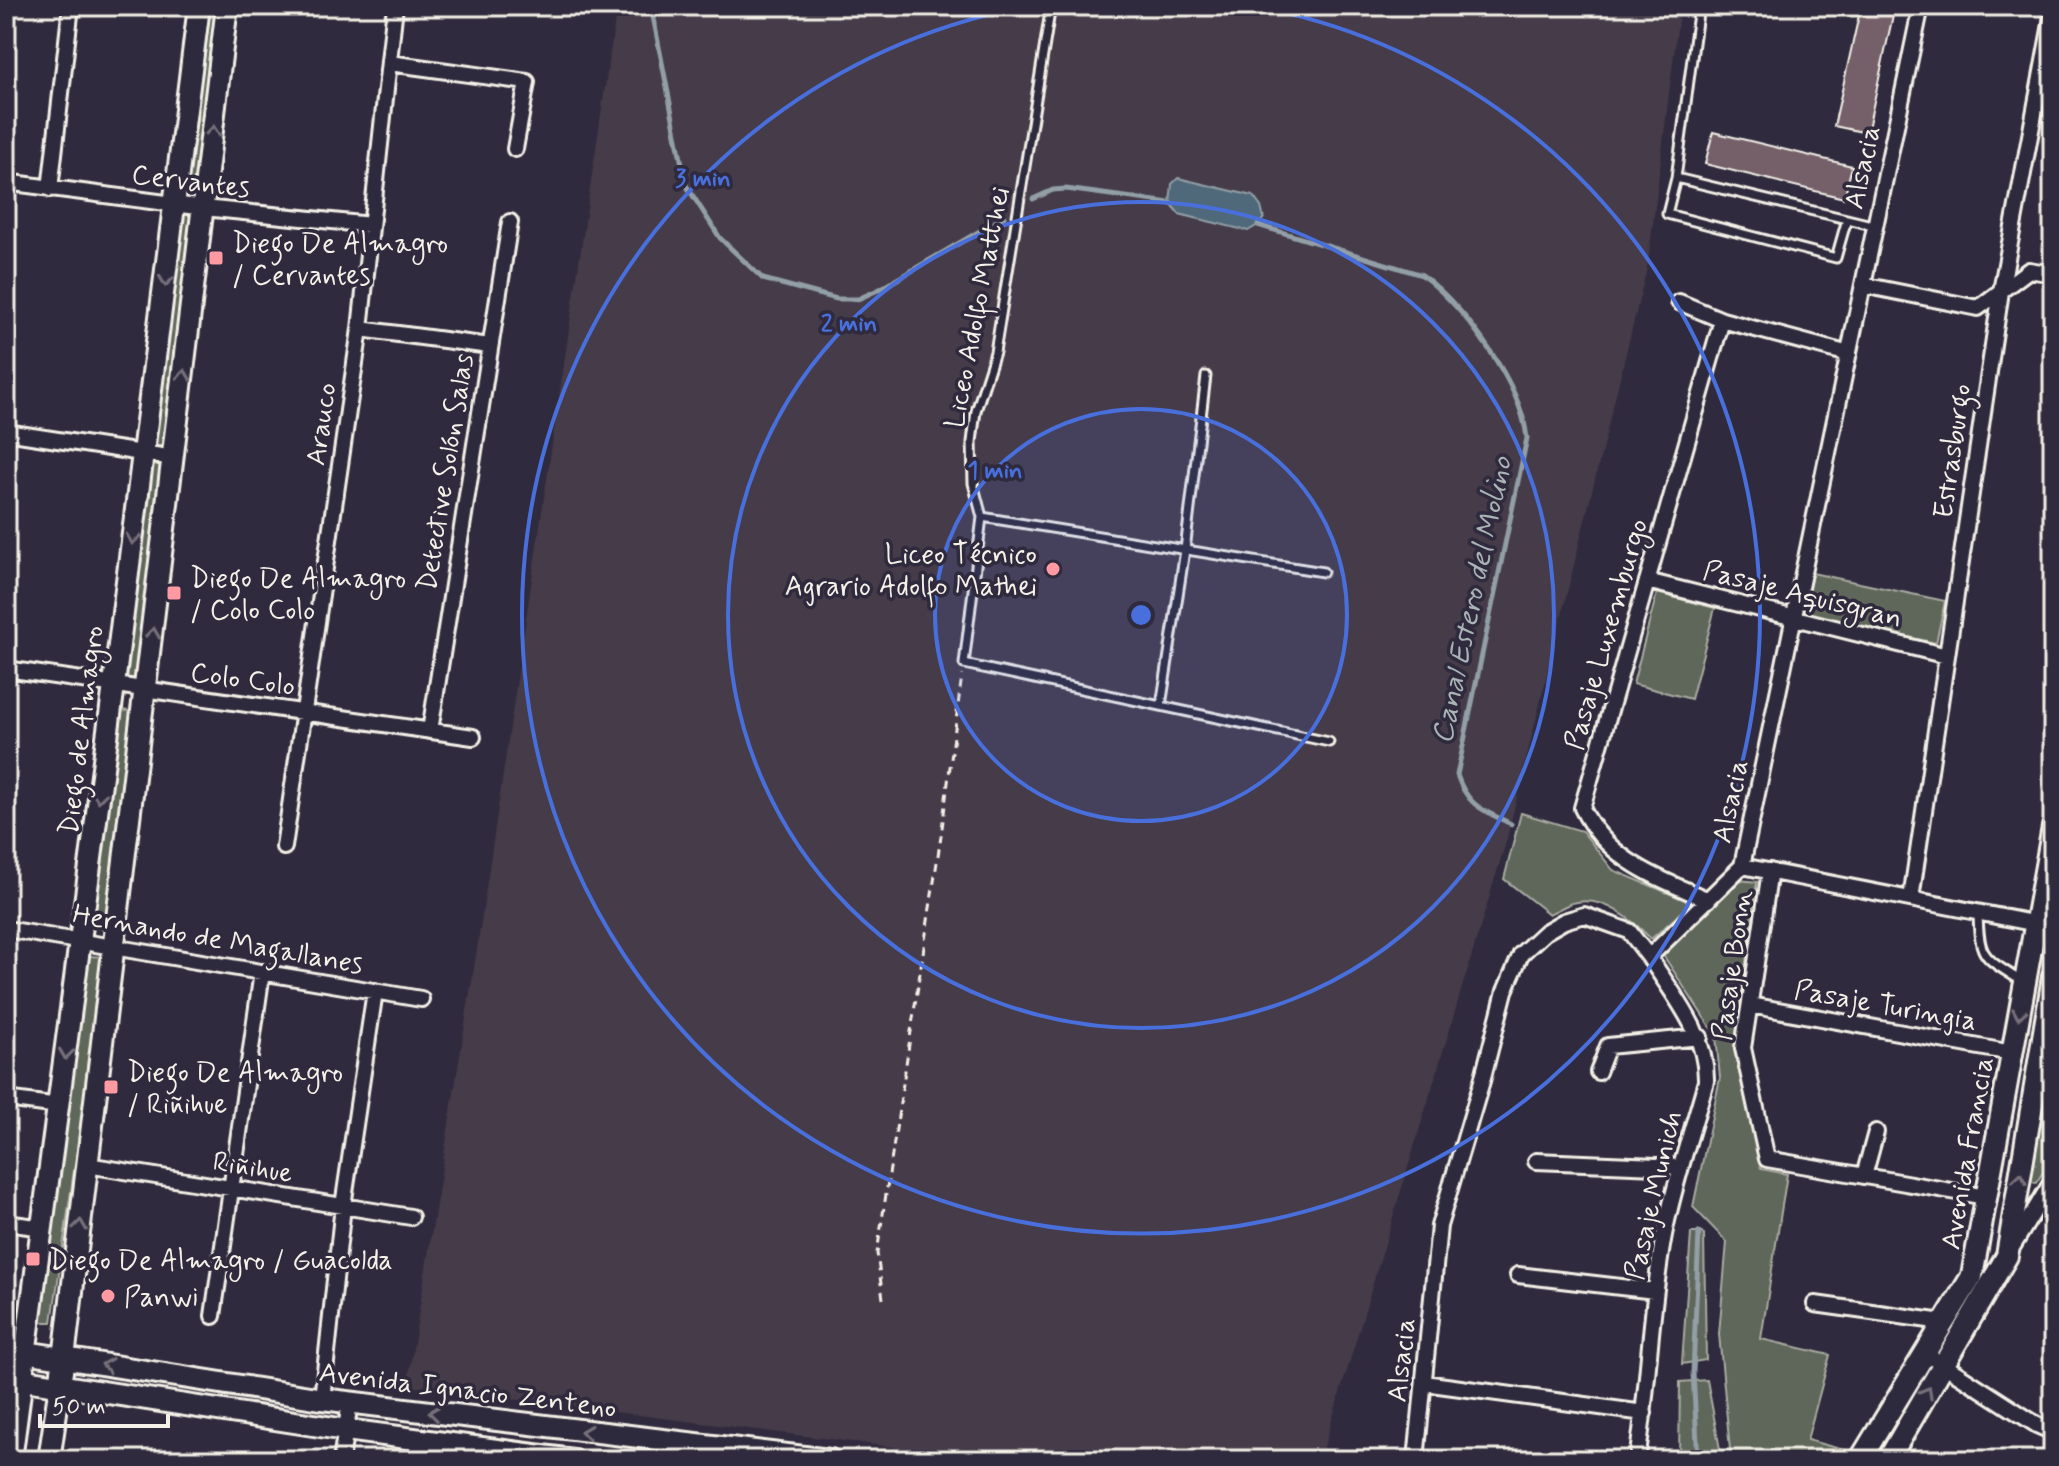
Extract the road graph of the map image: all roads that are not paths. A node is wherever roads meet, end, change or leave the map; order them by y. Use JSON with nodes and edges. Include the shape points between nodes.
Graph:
{"nodes":[{"id":1,"x":71,"y":6,"type":"edge"},
{"id":2,"x":199,"y":6,"type":"edge"},
{"id":3,"x":227,"y":6,"type":"edge"},
{"id":4,"x":395,"y":6,"type":"edge"},
{"id":5,"x":1051,"y":6,"type":"edge"},
{"id":6,"x":1699,"y":6,"type":"edge"},
{"id":7,"x":1921,"y":6,"type":"edge"},
{"id":8,"x":2053,"y":13,"type":"edge"},
{"id":9,"x":389,"y":63,"type":"junction"},
{"id":10,"x":515,"y":149,"type":"dead end"},
{"id":11,"x":1676,"y":178,"type":"junction"},
{"id":12,"x":6,"y":182,"type":"edge"},
{"id":13,"x":50,"y":189,"type":"junction"},
{"id":14,"x":176,"y":203,"type":"junction"},
{"id":15,"x":204,"y":208,"type":"junction"},
{"id":16,"x":1847,"y":219,"type":"junction"},
{"id":17,"x":510,"y":222,"type":"dead end"},
{"id":18,"x":371,"y":225,"type":"junction"},
{"id":19,"x":1876,"y":226,"type":"junction"},
{"id":20,"x":2053,"y":274,"type":"edge"},
{"id":21,"x":1863,"y":285,"type":"junction"},
{"id":22,"x":2001,"y":291,"type":"junction"},
{"id":23,"x":1679,"y":302,"type":"dead end"},
{"id":24,"x":1722,"y":320,"type":"junction"},
{"id":25,"x":360,"y":329,"type":"junction"},
{"id":26,"x":490,"y":346,"type":"junction"},
{"id":27,"x":1849,"y":354,"type":"junction"},
{"id":28,"x":1206,"y":376,"type":"dead end"},
{"id":29,"x":6,"y":432,"type":"edge"},
{"id":30,"x":144,"y":454,"type":"junction"},
{"id":31,"x":174,"y":458,"type":"junction"},
{"id":32,"x":982,"y":517,"type":"junction"},
{"id":33,"x":1185,"y":550,"type":"junction"},
{"id":34,"x":1323,"y":572,"type":"dead end"},
{"id":35,"x":1647,"y":581,"type":"junction"},
{"id":36,"x":1794,"y":618,"type":"junction"},
{"id":37,"x":1947,"y":656,"type":"junction"},
{"id":38,"x":6,"y":669,"type":"edge"},
{"id":39,"x":114,"y":685,"type":"junction"},
{"id":40,"x":146,"y":690,"type":"junction"},
{"id":41,"x":1161,"y":706,"type":"junction"},
{"id":42,"x":306,"y":713,"type":"junction"},
{"id":43,"x":430,"y":731,"type":"junction"},
{"id":44,"x":473,"y":737,"type":"dead end"},
{"id":45,"x":1329,"y":742,"type":"dead end"},
{"id":46,"x":104,"y":763,"type":"junction"},
{"id":47,"x":136,"y":765,"type":"junction"},
{"id":48,"x":2053,"y":827,"type":"edge"},
{"id":49,"x":284,"y":847,"type":"dead end"},
{"id":50,"x":1742,"y":866,"type":"junction"},
{"id":51,"x":1770,"y":871,"type":"junction"},
{"id":52,"x":1911,"y":899,"type":"junction"},
{"id":53,"x":1708,"y":900,"type":"junction"},
{"id":54,"x":1978,"y":912,"type":"junction"},
{"id":55,"x":2044,"y":925,"type":"edge"},
{"id":56,"x":6,"y":929,"type":"edge"},
{"id":57,"x":81,"y":942,"type":"junction"},
{"id":58,"x":114,"y":947,"type":"junction"},
{"id":59,"x":1649,"y":957,"type":"junction"},
{"id":60,"x":262,"y":972,"type":"junction"},
{"id":61,"x":2053,"y":977,"type":"edge"},
{"id":62,"x":2025,"y":983,"type":"junction"},
{"id":63,"x":375,"y":991,"type":"junction"},
{"id":64,"x":421,"y":999,"type":"dead end"},
{"id":65,"x":1750,"y":1005,"type":"junction"},
{"id":66,"x":1700,"y":1037,"type":"junction"},
{"id":67,"x":2012,"y":1053,"type":"junction"},
{"id":68,"x":1598,"y":1072,"type":"dead end"},
{"id":69,"x":6,"y":1099,"type":"edge"},
{"id":70,"x":59,"y":1106,"type":"junction"},
{"id":71,"x":2000,"y":1119,"type":"junction"},
{"id":72,"x":2029,"y":1122,"type":"junction"},
{"id":73,"x":1876,"y":1132,"type":"dead end"},
{"id":74,"x":1536,"y":1161,"type":"dead end"},
{"id":75,"x":87,"y":1165,"type":"junction"},
{"id":76,"x":1681,"y":1167,"type":"junction"},
{"id":77,"x":1864,"y":1176,"type":"junction"},
{"id":78,"x":2053,"y":1180,"type":"edge"},
{"id":79,"x":231,"y":1188,"type":"junction"},
{"id":80,"x":1986,"y":1197,"type":"junction"},
{"id":81,"x":343,"y":1206,"type":"junction"},
{"id":82,"x":411,"y":1217,"type":"dead end"},
{"id":83,"x":6,"y":1223,"type":"edge"},
{"id":84,"x":43,"y":1228,"type":"junction"},
{"id":85,"x":2007,"y":1256,"type":"junction"},
{"id":86,"x":1518,"y":1275,"type":"dead end"},
{"id":87,"x":1655,"y":1291,"type":"junction"},
{"id":88,"x":1815,"y":1304,"type":"dead end"},
{"id":89,"x":213,"y":1316,"type":"dead end"},
{"id":90,"x":1943,"y":1322,"type":"junction"},
{"id":91,"x":6,"y":1349,"type":"edge"},
{"id":92,"x":27,"y":1352,"type":"junction"},
{"id":93,"x":1925,"y":1353,"type":"junction"},
{"id":94,"x":64,"y":1358,"type":"junction"},
{"id":95,"x":1944,"y":1364,"type":"junction"},
{"id":96,"x":14,"y":1379,"type":"edge"},
{"id":97,"x":1424,"y":1383,"type":"junction"},
{"id":98,"x":60,"y":1386,"type":"junction"},
{"id":99,"x":322,"y":1399,"type":"junction"},
{"id":100,"x":350,"y":1403,"type":"junction"},
{"id":101,"x":1644,"y":1413,"type":"junction"},
{"id":102,"x":511,"y":1423,"type":"junction"},
{"id":103,"x":346,"y":1430,"type":"junction"},
{"id":104,"x":2053,"y":1432,"type":"edge"},
{"id":105,"x":418,"y":1439,"type":"junction"},
{"id":106,"x":505,"y":1456,"type":"edge"},
{"id":107,"x":794,"y":1458,"type":"edge"},
{"id":108,"x":11,"y":1460,"type":"edge"},
{"id":109,"x":49,"y":1460,"type":"edge"},
{"id":110,"x":341,"y":1460,"type":"edge"},
{"id":111,"x":414,"y":1460,"type":"edge"},
{"id":112,"x":573,"y":1460,"type":"edge"},
{"id":113,"x":830,"y":1460,"type":"edge"},
{"id":114,"x":1416,"y":1460,"type":"edge"},
{"id":115,"x":1637,"y":1460,"type":"edge"},
{"id":116,"x":1860,"y":1460,"type":"edge"},
{"id":117,"x":1888,"y":1460,"type":"edge"}],
"edges":[{"from":1,"to":13,"type":"street"},
{"from":2,"to":14,"type":"main road","name":"Diego de Almagro"},
{"from":15,"to":3,"type":"main road","one_way":true},
{"from":4,"to":9,"type":"street","name":"Arauco"},
{"from":5,"to":32,"type":"lane","name":"Liceo Adolfo Matthei","via":[[995,352],[976,411],[973,483]]},
{"from":6,"to":11,"type":"lane"},
{"from":7,"to":19,"type":"street","name":"Alsacia"},
{"from":8,"to":22,"type":"street","name":"Estrasburgo"},
{"from":9,"to":10,"type":"street","via":[[527,82]]},
{"from":9,"to":18,"type":"street","name":"Arauco"},
{"from":11,"to":16,"type":"lane"},
{"from":11,"to":16,"type":"lane","via":[[1667,214],[1836,258]]},
{"from":12,"to":13,"type":"street","name":"Cervantes"},
{"from":13,"to":14,"type":"street","name":"Cervantes"},
{"from":14,"to":15,"type":"street","name":"Cervantes"},
{"from":14,"to":30,"type":"main road","name":"Diego de Almagro","one_way":true},
{"from":15,"to":18,"type":"street","name":"Cervantes"},
{"from":31,"to":15,"type":"main road","one_way":true},
{"from":16,"to":19,"type":"lane"},
{"from":17,"to":26,"type":"street","name":"Detective Solón Salas"},
{"from":18,"to":25,"type":"street","name":"Arauco"},
{"from":19,"to":21,"type":"street","name":"Alsacia"},
{"from":20,"to":22,"type":"street","via":[[2029,270]]},
{"from":21,"to":22,"type":"street","via":[[1978,308]]},
{"from":21,"to":27,"type":"street","name":"Alsacia"},
{"from":22,"to":37,"type":"street","name":"Estrasburgo"},
{"from":23,"to":24,"type":"street"},
{"from":24,"to":27,"type":"street"},
{"from":24,"to":35,"type":"street","name":"Pasaje Luxemburgo"},
{"from":25,"to":26,"type":"street"},
{"from":25,"to":42,"type":"street","name":"Arauco"},
{"from":26,"to":43,"type":"street","name":"Detective Solón Salas"},
{"from":27,"to":36,"type":"street","name":"Alsacia"},
{"from":28,"to":33,"type":"lane"},
{"from":29,"to":30,"type":"street"},
{"from":30,"to":31,"type":"street"},
{"from":30,"to":39,"type":"main road","name":"Diego de Almagro","one_way":true},
{"from":40,"to":31,"type":"main road","one_way":true},
{"from":32,"to":33,"type":"lane"},
{"from":32,"to":41,"type":"lane","name":"Liceo Adolfo Matthei","via":[[964,664]]},
{"from":33,"to":34,"type":"lane"},
{"from":33,"to":41,"type":"lane"},
{"from":35,"to":36,"type":"street","name":"Pasaje Aquisgran"},
{"from":35,"to":53,"type":"street","name":"Pasaje Luxemburgo","via":[[1582,808],[1592,830],[1630,864]]},
{"from":36,"to":37,"type":"street","name":"Pasaje Aquisgran"},
{"from":36,"to":50,"type":"street","name":"Alsacia"},
{"from":37,"to":52,"type":"street","name":"Estrasburgo"},
{"from":38,"to":39,"type":"street","name":"Colo Colo"},
{"from":39,"to":40,"type":"street","name":"Colo Colo"},
{"from":39,"to":46,"type":"main road","name":"Diego de Almagro"},
{"from":40,"to":42,"type":"street","name":"Colo Colo"},
{"from":40,"to":47,"type":"main road"},
{"from":41,"to":45,"type":"lane"},
{"from":42,"to":43,"type":"street","name":"Colo Colo"},
{"from":42,"to":49,"type":"street","name":"Arauco"},
{"from":43,"to":44,"type":"street","name":"Colo Colo"},
{"from":46,"to":47,"type":"main road"},
{"from":46,"to":57,"type":"main road","name":"Diego de Almagro","one_way":true},
{"from":47,"to":58,"type":"main road"},
{"from":48,"to":55,"type":"main road","name":"Avenida Francia"},
{"from":50,"to":51,"type":"street"},
{"from":50,"to":53,"type":"street","name":"Alsacia"},
{"from":51,"to":52,"type":"street"},
{"from":51,"to":65,"type":"street","name":"Pasaje Bonn"},
{"from":52,"to":54,"type":"street"},
{"from":53,"to":59,"type":"street","name":"Alsacia"},
{"from":54,"to":55,"type":"street"},
{"from":54,"to":62,"type":"lane","via":[[1983,954]]},
{"from":55,"to":62,"type":"main road","name":"Avenida Francia"},
{"from":56,"to":57,"type":"street","name":"Hernando de Magallanes"},
{"from":57,"to":58,"type":"street","name":"Hernando de Magallanes"},
{"from":57,"to":70,"type":"main road","name":"Diego de Almagro","one_way":true},
{"from":58,"to":60,"type":"street","name":"Hernando de Magallanes"},
{"from":58,"to":75,"type":"main road"},
{"from":59,"to":66,"type":"street","name":"Pasaje Munich"},
{"from":59,"to":97,"type":"street","name":"Alsacia","via":[[1629,931],[1584,915],[1545,932],[1521,954],[1505,991],[1439,1226]]},
{"from":60,"to":63,"type":"street","name":"Hernando de Magallanes"},
{"from":60,"to":79,"type":"street"},
{"from":61,"to":72,"type":"main road","name":"Avenida Francia"},
{"from":62,"to":67,"type":"main road","name":"Avenida Francia","one_way":true},
{"from":63,"to":64,"type":"street","name":"Hernando de Magallanes"},
{"from":63,"to":81,"type":"street"},
{"from":65,"to":67,"type":"street","name":"Pasaje Turingia"},
{"from":65,"to":77,"type":"street","name":"Pasaje Bonn","via":[[1743,1048],[1767,1159]]},
{"from":66,"to":68,"type":"street","via":[[1608,1046]]},
{"from":66,"to":76,"type":"street","name":"Pasaje Munich","via":[[1706,1081]]},
{"from":67,"to":71,"type":"main road","name":"Avenida Francia"},
{"from":69,"to":70,"type":"street"},
{"from":70,"to":84,"type":"main road","name":"Diego de Almagro"},
{"from":71,"to":72,"type":"main road"},
{"from":71,"to":80,"type":"main road","name":"Avenida Francia"},
{"from":85,"to":72,"type":"main road","name":"Avenida Francia","one_way":true},
{"from":73,"to":77,"type":"street"},
{"from":74,"to":76,"type":"street"},
{"from":75,"to":79,"type":"street","name":"Riñihue"},
{"from":94,"to":75,"type":"main road","one_way":true},
{"from":76,"to":87,"type":"street","name":"Pasaje Munich"},
{"from":77,"to":80,"type":"street"},
{"from":78,"to":85,"type":"street"},
{"from":79,"to":81,"type":"street","name":"Riñihue"},
{"from":79,"to":89,"type":"street"},
{"from":80,"to":90,"type":"main road","name":"Avenida Francia","via":[[1972,1276]]},
{"from":81,"to":82,"type":"street","name":"Riñihue"},
{"from":81,"to":99,"type":"street"},
{"from":83,"to":84,"type":"street"},
{"from":84,"to":92,"type":"main road","name":"Diego de Almagro"},
{"from":85,"to":95,"type":"main road","name":"Avenida Francia"},
{"from":86,"to":87,"type":"street"},
{"from":87,"to":101,"type":"street","name":"Pasaje Munich"},
{"from":88,"to":90,"type":"street"},
{"from":90,"to":93,"type":"main road","name":"Avenida Francia"},
{"from":91,"to":92,"type":"main road","name":"Avenida Ignacio Zenteno"},
{"from":92,"to":94,"type":"main road","name":"Avenida Ignacio Zenteno"},
{"from":92,"to":96,"type":"main road","name":"Diego de Almagro"},
{"from":93,"to":95,"type":"street"},
{"from":93,"to":116,"type":"main road","name":"Avenida Francia"},
{"from":94,"to":98,"type":"main road"},
{"from":99,"to":94,"type":"main road","name":"Avenida Ignacio Zenteno","one_way":true},
{"from":95,"to":104,"type":"street"},
{"from":117,"to":95,"type":"main road","name":"Avenida Francia","one_way":true},
{"from":96,"to":98,"type":"main road","name":"Avenida Ignacio Zenteno"},
{"from":96,"to":108,"type":"main road","name":"Diego de Almagro"},
{"from":97,"to":101,"type":"street"},
{"from":97,"to":114,"type":"street","name":"Alsacia"},
{"from":98,"to":103,"type":"main road","name":"Avenida Ignacio Zenteno"},
{"from":98,"to":109,"type":"main road"},
{"from":99,"to":100,"type":"main road","name":"Avenida Ignacio Zenteno"},
{"from":102,"to":100,"type":"main road","name":"Avenida Ignacio Zenteno","one_way":true},
{"from":100,"to":103,"type":"street"},
{"from":101,"to":115,"type":"street","name":"Pasaje Munich"},
{"from":102,"to":106,"type":"main road"},
{"from":107,"to":102,"type":"main road","name":"Avenida Ignacio Zenteno","one_way":true},
{"from":103,"to":105,"type":"main road","name":"Avenida Ignacio Zenteno"},
{"from":103,"to":110,"type":"street"},
{"from":105,"to":106,"type":"main road","name":"Avenida Ignacio Zenteno"},
{"from":105,"to":111,"type":"lane"},
{"from":106,"to":112,"type":"main road","name":"Avenida Ignacio Zenteno"},
{"from":107,"to":113,"type":"main road","name":"Avenida Ignacio Zenteno"}]}
